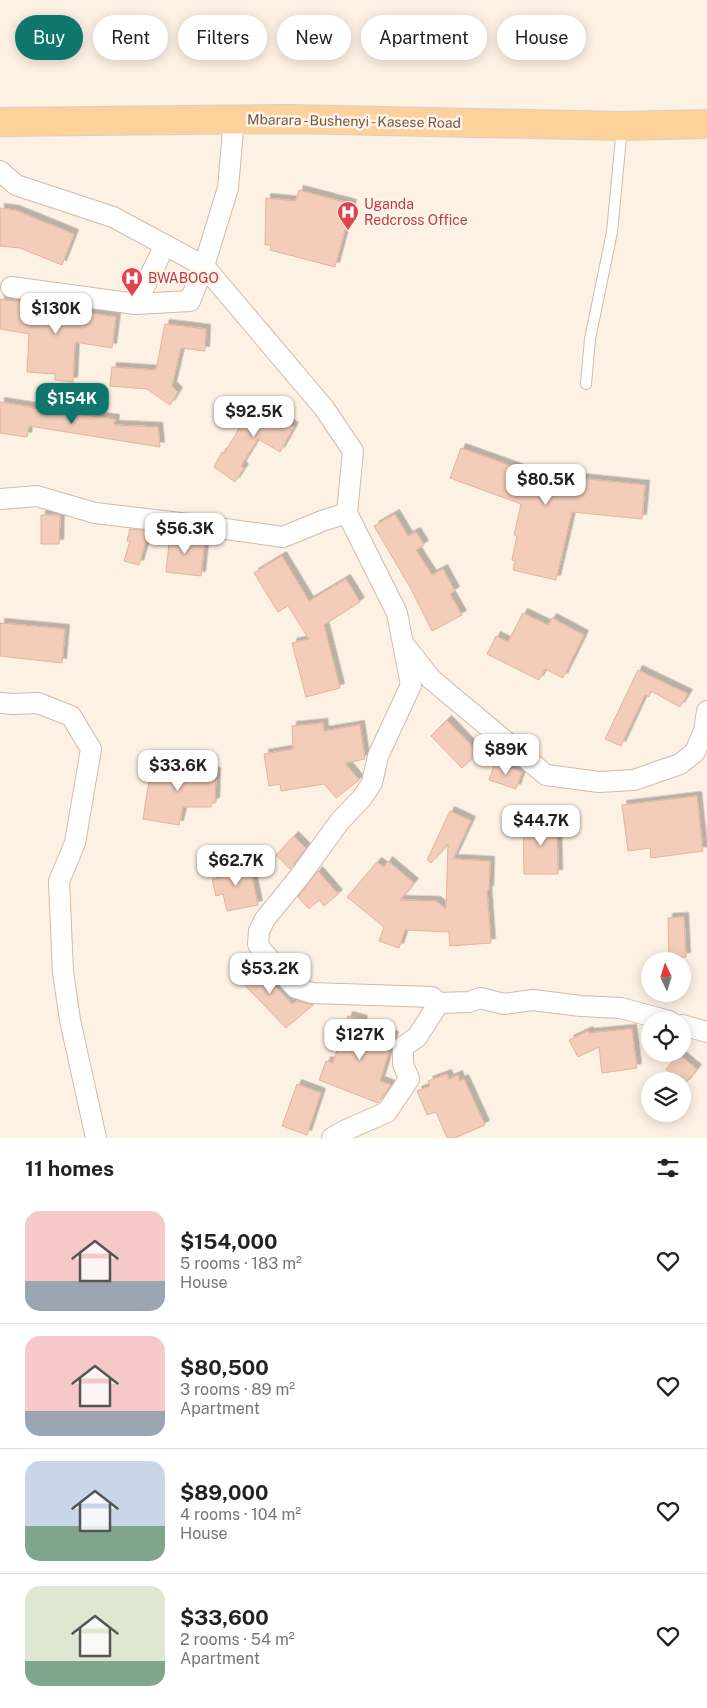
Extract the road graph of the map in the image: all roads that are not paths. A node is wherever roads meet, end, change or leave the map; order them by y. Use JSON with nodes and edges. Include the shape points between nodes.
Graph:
{"nodes":[{"id":1,"x":234,"y":120,"type":"junction"},
{"id":2,"x":0,"y":122,"type":"edge"},
{"id":3,"x":707,"y":124,"type":"edge"},
{"id":4,"x":622,"y":126,"type":"junction"},
{"id":5,"x":0,"y":171,"type":"edge"},
{"id":6,"x":165,"y":245,"type":"junction"},
{"id":7,"x":204,"y":266,"type":"junction"},
{"id":8,"x":11,"y":287,"type":"dead end"},
{"id":9,"x":136,"y":304,"type":"junction"},
{"id":10,"x":586,"y":384,"type":"dead end"},
{"id":11,"x":0,"y":499,"type":"edge"},
{"id":12,"x":347,"y":513,"type":"junction"},
{"id":13,"x":403,"y":643,"type":"junction"},
{"id":14,"x":0,"y":702,"type":"edge"},
{"id":15,"x":707,"y":711,"type":"edge"},
{"id":16,"x":439,"y":1003,"type":"junction"},
{"id":17,"x":641,"y":1013,"type":"edge"},
{"id":18,"x":691,"y":1028,"type":"edge"},
{"id":19,"x":707,"y":1032,"type":"edge"},
{"id":20,"x":96,"y":1138,"type":"edge"},
{"id":21,"x":332,"y":1138,"type":"edge"}],
"edges":[{"from":1,"to":2,"type":"main road","name":"Mbarara - Bushenyi - Kasese Road"},
{"from":1,"to":4,"type":"main road","name":"Mbarara - Bushenyi - Kasese Road"},
{"from":1,"to":7,"type":"street","via":[[228,188]]},
{"from":3,"to":4,"type":"main road","name":"Mbarara - Bushenyi - Kasese Road"},
{"from":4,"to":10,"type":"lane","via":[[612,232],[590,339]]},
{"from":5,"to":6,"type":"street","via":[[16,185],[113,217]]},
{"from":6,"to":7,"type":"street"},
{"from":6,"to":9,"type":"street"},
{"from":7,"to":9,"type":"street","via":[[190,300]]},
{"from":7,"to":12,"type":"street","via":[[324,408],[353,451]]},
{"from":8,"to":9,"type":"street"},
{"from":11,"to":12,"type":"street","via":[[37,496],[95,514],[283,537]]},
{"from":12,"to":13,"type":"street","via":[[397,613]]},
{"from":13,"to":15,"type":"street","via":[[431,680],[546,775],[600,782],[634,780],[680,764],[695,752],[704,731]]},
{"from":13,"to":16,"type":"street","via":[[411,685],[378,756],[372,783],[265,919],[259,931],[258,944],[288,980],[302,991],[432,997]]},
{"from":14,"to":20,"type":"street","via":[[38,703],[70,716],[91,749],[75,843],[58,881],[70,1020]]},
{"from":16,"to":17,"type":"street","via":[[469,1002],[480,998],[504,1004],[533,1000],[621,1008]]},
{"from":16,"to":21,"type":"street","via":[[417,1037],[403,1047],[403,1064],[409,1078],[387,1112]]},
{"from":18,"to":19,"type":"street"}]}
